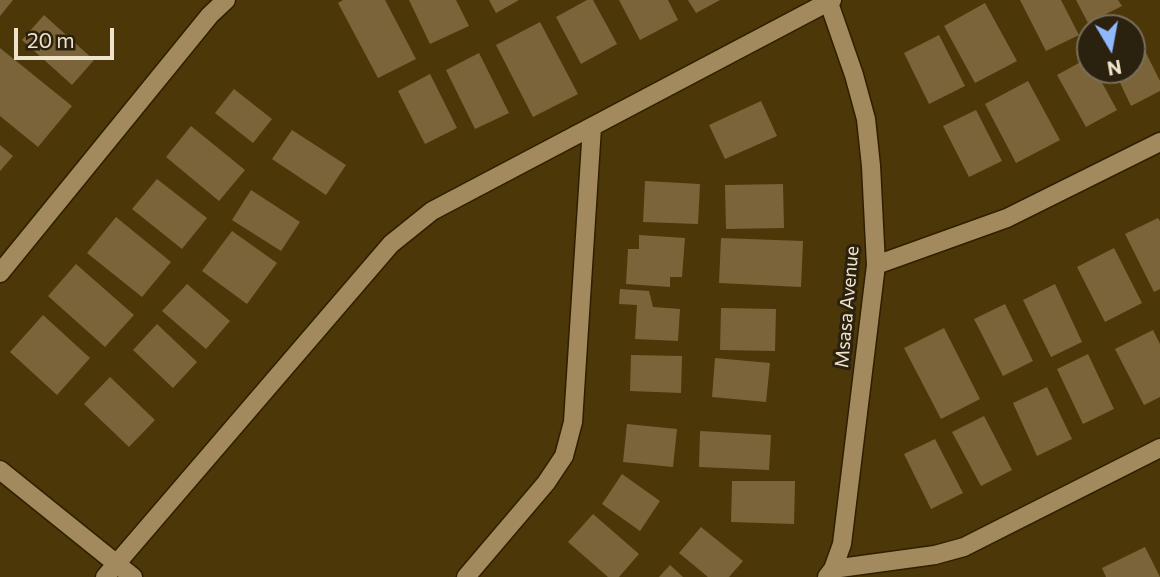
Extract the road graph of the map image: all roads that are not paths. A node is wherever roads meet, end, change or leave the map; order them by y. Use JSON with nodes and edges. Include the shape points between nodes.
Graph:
{"nodes":[{"id":1,"x":226,"y":0,"type":"edge"},
{"id":2,"x":829,"y":1,"type":"edge"},
{"id":3,"x":592,"y":127,"type":"junction"},
{"id":4,"x":1160,"y":142,"type":"edge"},
{"id":5,"x":876,"y":265,"type":"junction"},
{"id":6,"x":0,"y":273,"type":"edge"},
{"id":7,"x":1160,"y":448,"type":"edge"},
{"id":8,"x":0,"y":470,"type":"edge"},
{"id":9,"x":111,"y":570,"type":"edge"},
{"id":10,"x":830,"y":573,"type":"edge"},
{"id":11,"x":133,"y":577,"type":"edge"},
{"id":12,"x":466,"y":577,"type":"edge"}],
"edges":[{"from":1,"to":6,"type":"street"},
{"from":2,"to":3,"type":"street"},
{"from":2,"to":5,"type":"street","name":"Msasa Avenue","via":[[866,119]]},
{"from":3,"to":9,"type":"street","via":[[432,211],[391,244]]},
{"from":3,"to":12,"type":"street","via":[[573,422],[564,456]]},
{"from":4,"to":5,"type":"street","via":[[1007,218]]},
{"from":5,"to":10,"type":"street","name":"Msasa Avenue","via":[[842,544]]},
{"from":7,"to":10,"type":"street","via":[[964,547]]},
{"from":8,"to":9,"type":"street"},
{"from":9,"to":11,"type":"street"}]}
